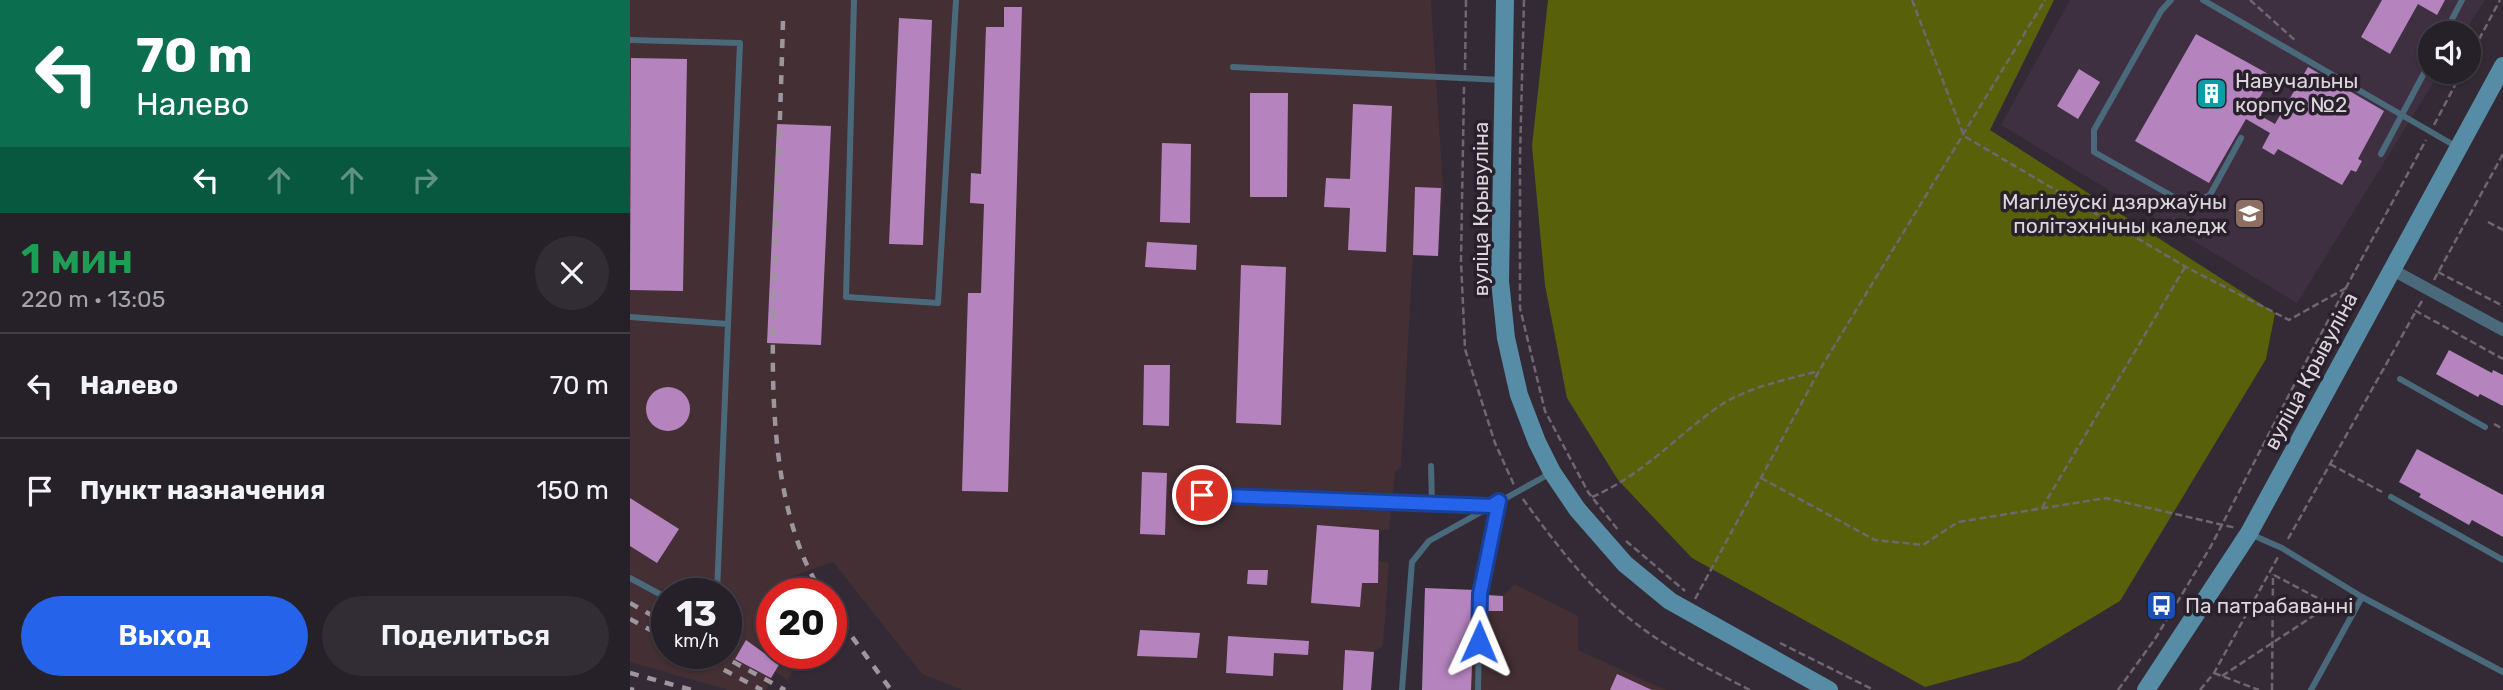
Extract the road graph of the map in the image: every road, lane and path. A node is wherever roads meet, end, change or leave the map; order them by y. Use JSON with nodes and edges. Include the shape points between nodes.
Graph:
{"nodes":[{"id":1,"x":854,"y":0,"type":"edge"},
{"id":2,"x":956,"y":0,"type":"edge"},
{"id":3,"x":1505,"y":0,"type":"edge"},
{"id":4,"x":1524,"y":0,"type":"edge"},
{"id":5,"x":1912,"y":0,"type":"edge"},
{"id":6,"x":2045,"y":0,"type":"edge"},
{"id":7,"x":2171,"y":0,"type":"edge"},
{"id":8,"x":2203,"y":0,"type":"edge"},
{"id":9,"x":2249,"y":0,"type":"edge"},
{"id":10,"x":2462,"y":0,"type":"edge"},
{"id":11,"x":2500,"y":0,"type":"edge"},
{"id":12,"x":2451,"y":21,"type":"edge"},
{"id":13,"x":2481,"y":36,"type":"edge"},
{"id":14,"x":630,"y":40,"type":"edge"},
{"id":15,"x":2299,"y":44,"type":"dead end"},
{"id":16,"x":2503,"y":66,"type":"edge"},
{"id":17,"x":1233,"y":67,"type":"dead end"},
{"id":18,"x":1504,"y":80,"type":"junction"},
{"id":19,"x":2418,"y":84,"type":"edge"},
{"id":20,"x":2456,"y":84,"type":"edge"},
{"id":21,"x":2402,"y":115,"type":"junction"},
{"id":22,"x":2431,"y":131,"type":"junction"},
{"id":23,"x":1964,"y":136,"type":"junction"},
{"id":24,"x":2241,"y":138,"type":"dead end"},
{"id":25,"x":2459,"y":148,"type":"junction"},
{"id":26,"x":2381,"y":154,"type":"dead end"},
{"id":27,"x":2503,"y":154,"type":"edge"},
{"id":28,"x":2487,"y":222,"type":"dead end"},
{"id":29,"x":2503,"y":230,"type":"edge"},
{"id":30,"x":2186,"y":267,"type":"junction"},
{"id":31,"x":2392,"y":269,"type":"junction"},
{"id":32,"x":2438,"y":272,"type":"junction"},
{"id":33,"x":2346,"y":288,"type":"junction"},
{"id":34,"x":2429,"y":289,"type":"junction"},
{"id":35,"x":2503,"y":306,"type":"edge"},
{"id":36,"x":2416,"y":311,"type":"junction"},
{"id":37,"x":630,"y":317,"type":"edge"},
{"id":38,"x":729,"y":324,"type":"junction"},
{"id":39,"x":2503,"y":330,"type":"edge"},
{"id":40,"x":2503,"y":359,"type":"edge"},
{"id":41,"x":1819,"y":371,"type":"junction"},
{"id":42,"x":2400,"y":379,"type":"dead end"},
{"id":43,"x":2485,"y":427,"type":"dead end"},
{"id":44,"x":2330,"y":464,"type":"junction"},
{"id":45,"x":1431,"y":466,"type":"dead end"},
{"id":46,"x":1552,"y":472,"type":"junction"},
{"id":47,"x":1761,"y":478,"type":"junction"},
{"id":48,"x":1175,"y":493,"type":"dead end"},
{"id":49,"x":1592,"y":497,"type":"junction"},
{"id":50,"x":2391,"y":497,"type":"joint"},
{"id":51,"x":1499,"y":501,"type":"junction"},
{"id":52,"x":1432,"y":504,"type":"junction"},
{"id":53,"x":1491,"y":506,"type":"junction"},
{"id":54,"x":2042,"y":508,"type":"junction"},
{"id":55,"x":2223,"y":523,"type":"junction"},
{"id":56,"x":2249,"y":533,"type":"junction"},
{"id":57,"x":2282,"y":548,"type":"junction"},
{"id":58,"x":2503,"y":560,"type":"edge"},
{"id":59,"x":2272,"y":574,"type":"junction"},
{"id":60,"x":630,"y":578,"type":"edge"},
{"id":61,"x":718,"y":578,"type":"edge"},
{"id":62,"x":651,"y":589,"type":"edge"},
{"id":63,"x":1685,"y":591,"type":"dead end"},
{"id":64,"x":2362,"y":597,"type":"junction"},
{"id":65,"x":1695,"y":599,"type":"dead end"},
{"id":66,"x":2330,"y":606,"type":"junction"},
{"id":67,"x":2351,"y":617,"type":"junction"},
{"id":68,"x":1769,"y":637,"type":"dead end"},
{"id":69,"x":2272,"y":643,"type":"junction"},
{"id":70,"x":2503,"y":672,"type":"edge"},
{"id":71,"x":2214,"y":673,"type":"junction"},
{"id":72,"x":2221,"y":676,"type":"junction"},
{"id":73,"x":1402,"y":690,"type":"edge"},
{"id":74,"x":1478,"y":690,"type":"edge"},
{"id":75,"x":1829,"y":690,"type":"edge"},
{"id":76,"x":1874,"y":690,"type":"edge"},
{"id":77,"x":2118,"y":690,"type":"edge"},
{"id":78,"x":2146,"y":690,"type":"edge"},
{"id":79,"x":2200,"y":690,"type":"edge"},
{"id":80,"x":2259,"y":690,"type":"edge"},
{"id":81,"x":2272,"y":690,"type":"edge"},
{"id":82,"x":2311,"y":690,"type":"edge"}],
"edges":[{"from":1,"to":2,"type":"lane","via":[[846,297],[938,303]]},
{"from":3,"to":18,"type":"main road","name":"вуліца Крывуліна"},
{"from":4,"to":49,"type":"path","via":[[1520,308],[1545,411]]},
{"from":5,"to":23,"type":"path"},
{"from":6,"to":23,"type":"path"},
{"from":7,"to":24,"type":"lane","via":[[2094,130],[2094,152],[2188,205],[2210,195]]},
{"from":8,"to":21,"type":"lane"},
{"from":9,"to":15,"type":"path"},
{"from":10,"to":12,"type":"lane"},
{"from":11,"to":13,"type":"path"},
{"from":14,"to":38,"type":"lane","via":[[740,43]]},
{"from":16,"to":25,"type":"main road","name":"вуліца Крывуліна"},
{"from":17,"to":18,"type":"lane"},
{"from":18,"to":46,"type":"main road","name":"вуліца Крывуліна","via":[[1500,281],[1506,338],[1519,395]]},
{"from":19,"to":21,"type":"lane"},
{"from":20,"to":22,"type":"path"},
{"from":21,"to":22,"type":"lane"},
{"from":21,"to":26,"type":"lane"},
{"from":22,"to":25,"type":"lane"},
{"from":22,"to":33,"type":"path"},
{"from":23,"to":30,"type":"path"},
{"from":23,"to":41,"type":"path"},
{"from":25,"to":31,"type":"main road","name":"вуліца Крывуліна"},
{"from":27,"to":32,"type":"path"},
{"from":28,"to":29,"type":"path"},
{"from":30,"to":33,"type":"path","via":[[2288,320]]},
{"from":30,"to":54,"type":"path"},
{"from":31,"to":34,"type":"street"},
{"from":31,"to":56,"type":"main road","name":"вуліца Крывуліна"},
{"from":32,"to":34,"type":"path"},
{"from":32,"to":35,"type":"path"},
{"from":33,"to":55,"type":"path"},
{"from":34,"to":36,"type":"path"},
{"from":34,"to":39,"type":"street"},
{"from":36,"to":40,"type":"path"},
{"from":36,"to":44,"type":"path"},
{"from":37,"to":38,"type":"lane"},
{"from":38,"to":61,"type":"lane"},
{"from":41,"to":47,"type":"path"},
{"from":41,"to":49,"type":"path","via":[[1758,388],[1719,406],[1661,456]]},
{"from":42,"to":43,"type":"lane"},
{"from":44,"to":50,"type":"path"},
{"from":44,"to":57,"type":"path"},
{"from":45,"to":52,"type":"lane"},
{"from":46,"to":51,"type":"lane"},
{"from":46,"to":75,"type":"main road","name":"вуліца Крывуліна","via":[[1625,565],[1670,601]]},
{"from":47,"to":54,"type":"path","via":[[1875,540],[1923,545],[1958,522]]},
{"from":47,"to":65,"type":"path"},
{"from":48,"to":52,"type":"lane"},
{"from":49,"to":63,"type":"path","via":[[1625,540]]},
{"from":50,"to":58,"type":"lane"},
{"from":51,"to":53,"type":"lane"},
{"from":51,"to":74,"type":"lane","via":[[1480,594]]},
{"from":52,"to":53,"type":"lane"},
{"from":53,"to":73,"type":"lane","via":[[1429,541],[1412,562]]},
{"from":54,"to":55,"type":"path","via":[[2106,498]]},
{"from":55,"to":56,"type":"path"},
{"from":55,"to":77,"type":"path"},
{"from":56,"to":57,"type":"lane"},
{"from":56,"to":78,"type":"main road","name":"вуліца Крывуліна"},
{"from":57,"to":59,"type":"path"},
{"from":57,"to":64,"type":"lane"},
{"from":59,"to":66,"type":"path"},
{"from":59,"to":69,"type":"path"},
{"from":59,"to":71,"type":"path"},
{"from":60,"to":62,"type":"lane"},
{"from":64,"to":67,"type":"lane"},
{"from":64,"to":70,"type":"lane"},
{"from":66,"to":67,"type":"path"},
{"from":66,"to":69,"type":"path"},
{"from":67,"to":82,"type":"lane"},
{"from":68,"to":76,"type":"path"},
{"from":69,"to":72,"type":"path"},
{"from":69,"to":81,"type":"path"},
{"from":71,"to":72,"type":"path"},
{"from":71,"to":79,"type":"path"},
{"from":72,"to":80,"type":"path"}]}
